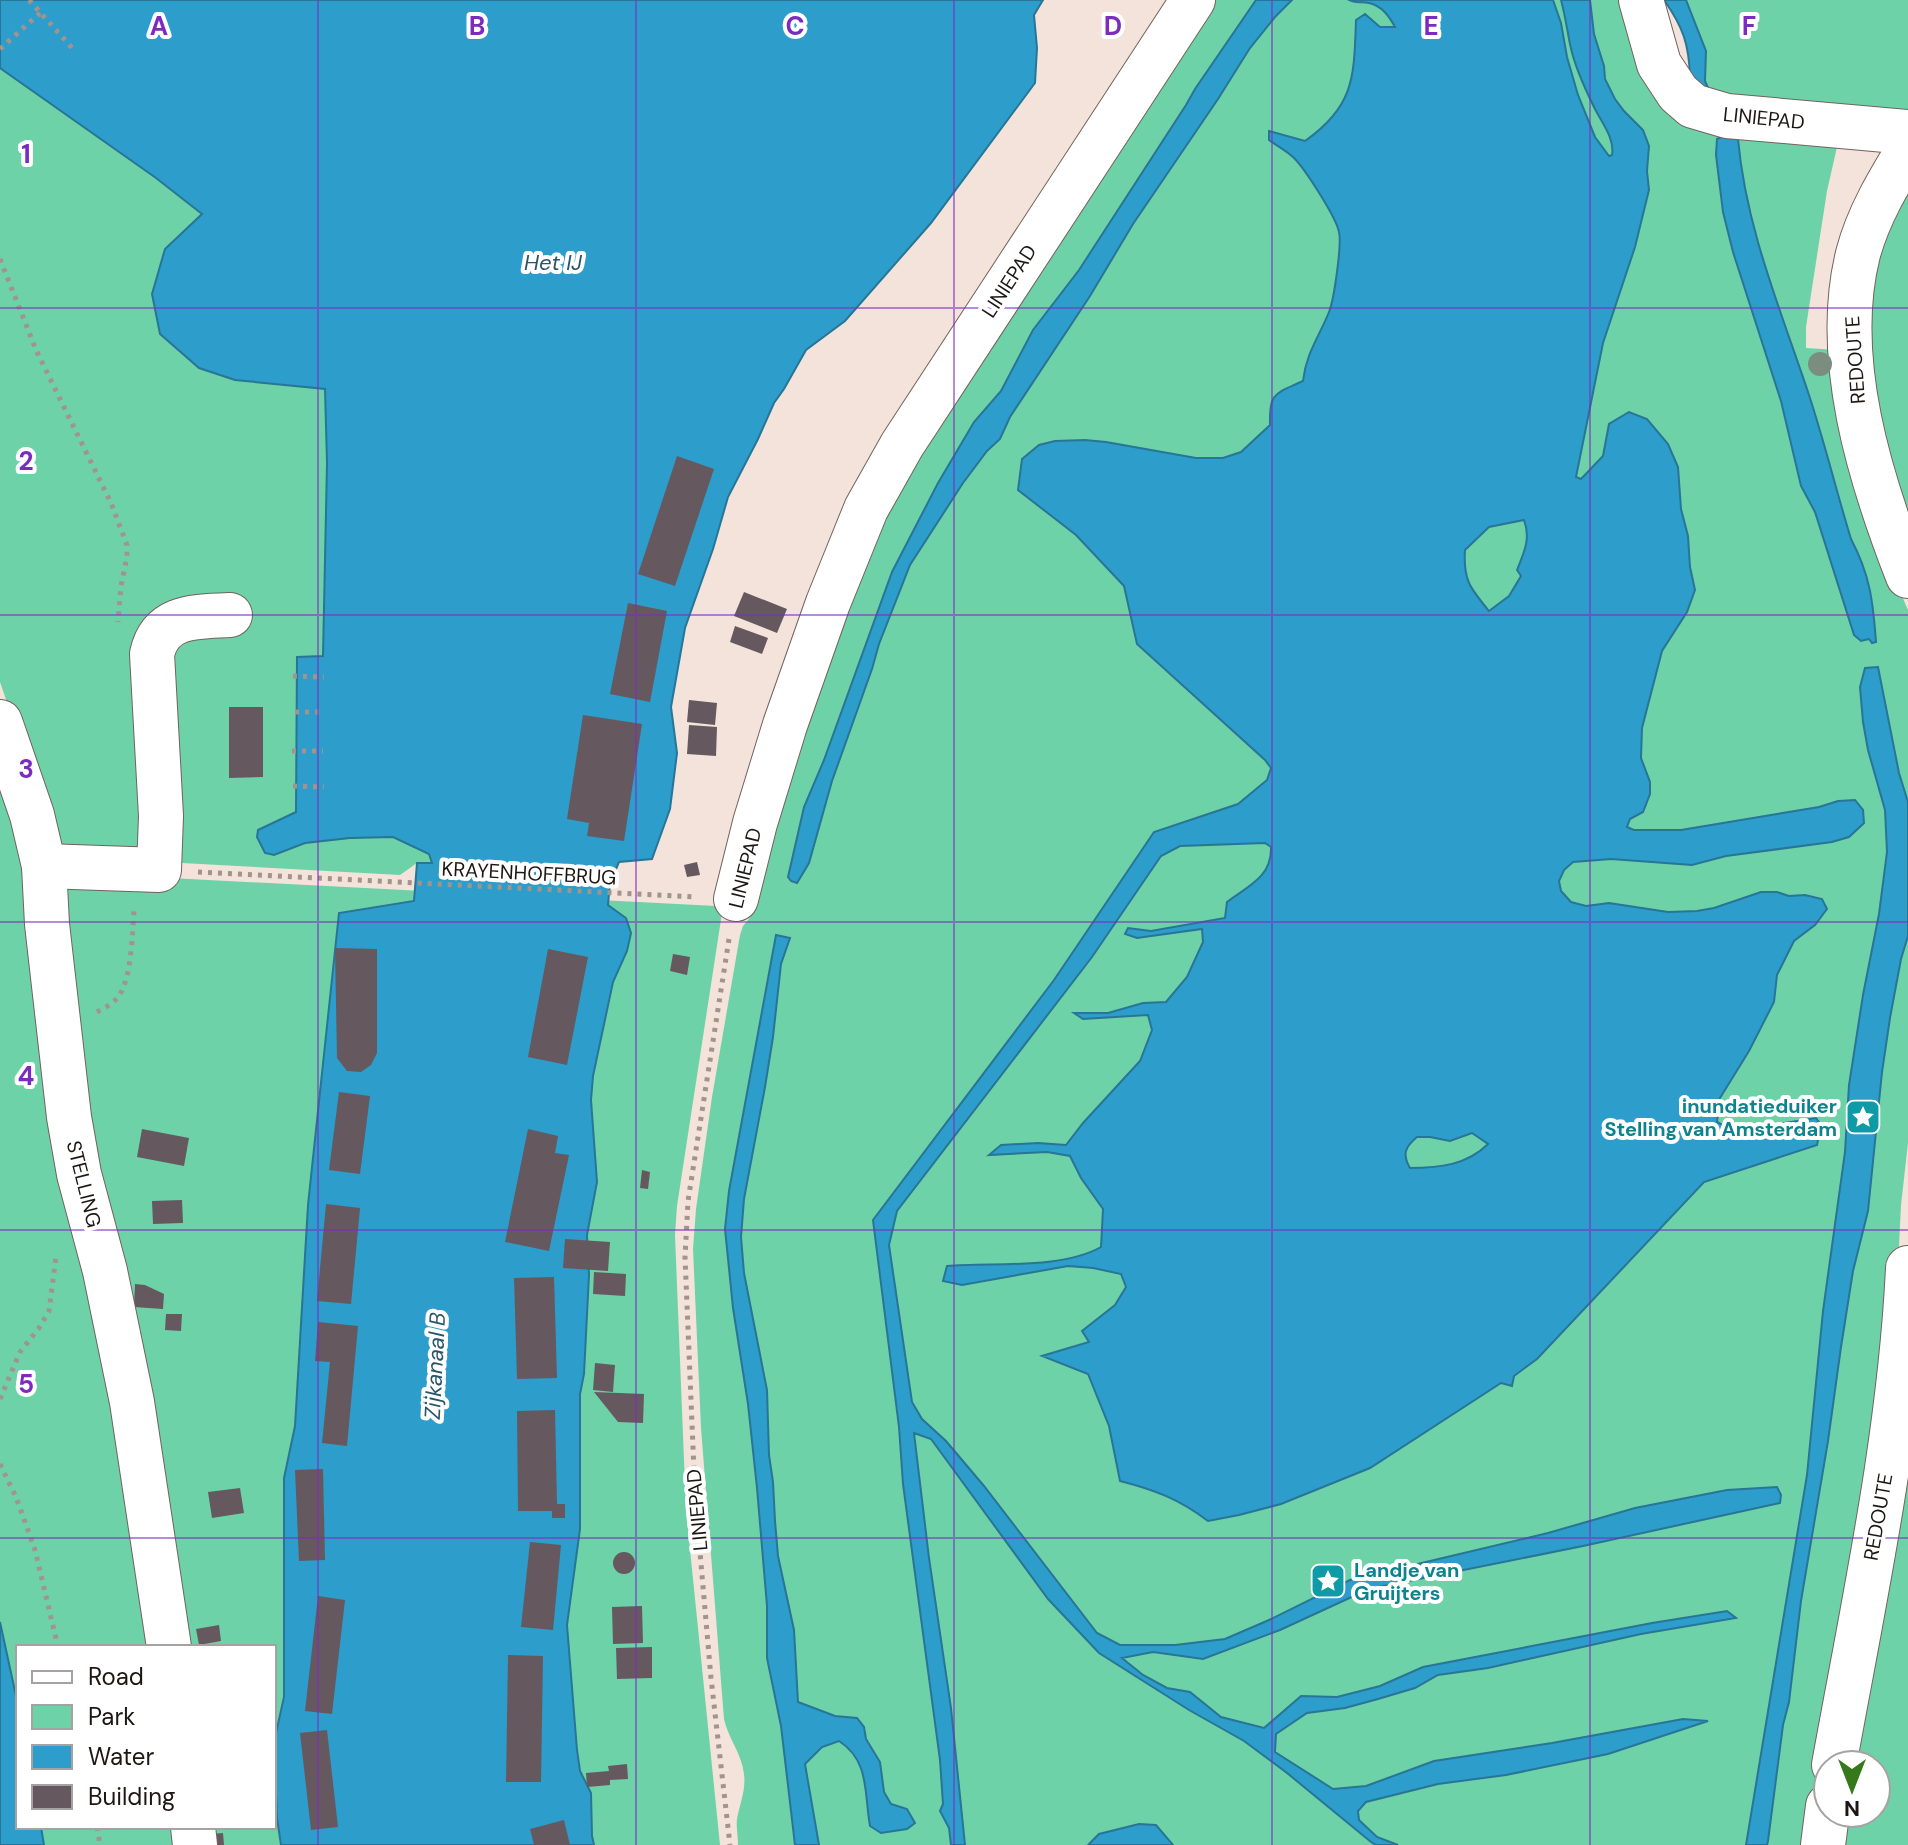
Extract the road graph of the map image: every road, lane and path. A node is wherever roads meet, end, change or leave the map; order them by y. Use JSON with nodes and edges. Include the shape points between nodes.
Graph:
{"nodes":[{"id":1,"x":29,"y":0,"type":"edge"},
{"id":2,"x":1193,"y":0,"type":"edge"},
{"id":3,"x":1641,"y":0,"type":"edge"},
{"id":4,"x":40,"y":13,"type":"junction"},
{"id":5,"x":0,"y":49,"type":"edge"},
{"id":6,"x":74,"y":50,"type":"dead end"},
{"id":7,"x":1908,"y":132,"type":"edge"},
{"id":8,"x":1908,"y":150,"type":"edge"},
{"id":9,"x":0,"y":259,"type":"edge"},
{"id":10,"x":1908,"y":576,"type":"edge"},
{"id":11,"x":230,"y":615,"type":"dead end"},
{"id":12,"x":117,"y":623,"type":"dead end"},
{"id":13,"x":293,"y":676,"type":"dead end"},
{"id":14,"x":324,"y":677,"type":"dead end"},
{"id":15,"x":295,"y":712,"type":"dead end"},
{"id":16,"x":325,"y":712,"type":"dead end"},
{"id":17,"x":0,"y":722,"type":"edge"},
{"id":18,"x":292,"y":751,"type":"dead end"},
{"id":19,"x":323,"y":751,"type":"dead end"},
{"id":20,"x":293,"y":786,"type":"dead end"},
{"id":21,"x":324,"y":787,"type":"dead end"},
{"id":22,"x":44,"y":866,"type":"junction"},
{"id":23,"x":159,"y":870,"type":"junction"},
{"id":24,"x":656,"y":895,"type":"dead end"},
{"id":25,"x":736,"y":899,"type":"joint"},
{"id":26,"x":57,"y":1245,"type":"dead end"},
{"id":27,"x":1908,"y":1268,"type":"edge"},
{"id":28,"x":0,"y":1399,"type":"edge"},
{"id":29,"x":0,"y":1464,"type":"edge"},
{"id":30,"x":58,"y":1645,"type":"edge"},
{"id":31,"x":169,"y":1645,"type":"edge"},
{"id":32,"x":1837,"y":1749,"type":"edge"},
{"id":33,"x":730,"y":1845,"type":"edge"}],
"edges":[{"from":1,"to":4,"type":"path"},
{"from":2,"to":25,"type":"street","name":"LINIEPAD","via":[[902,445],[866,509],[785,725]]},
{"from":3,"to":7,"type":"street","name":"LINIEPAD","via":[[1659,64],[1693,106],[1727,116]]},
{"from":4,"to":5,"type":"path"},
{"from":4,"to":6,"type":"path"},
{"from":8,"to":10,"type":"street","name":"REDOUTE","via":[[1863,240],[1853,276],[1850,324],[1861,428]]},
{"from":9,"to":12,"type":"path","via":[[36,350],[127,545]]},
{"from":11,"to":23,"type":"street","via":[[178,622],[156,639],[152,654]]},
{"from":13,"to":14,"type":"path"},
{"from":15,"to":16,"type":"path"},
{"from":17,"to":22,"type":"street","name":"STELLING"},
{"from":18,"to":19,"type":"path"},
{"from":20,"to":21,"type":"path"},
{"from":22,"to":23,"type":"street"},
{"from":22,"to":31,"type":"street","name":"STELLING","via":[[69,1117],[127,1373]]},
{"from":23,"to":24,"type":"path","name":"KRAYENHOFFBRUG"},
{"from":25,"to":33,"type":"path","name":"LINIEPAD","via":[[685,1230],[695,1495]]},
{"from":26,"to":28,"type":"path","via":[[49,1311],[20,1352]]},
{"from":27,"to":32,"type":"street","name":"REDOUTE","via":[[1892,1432]]},
{"from":29,"to":30,"type":"path","via":[[35,1550]]}]}
